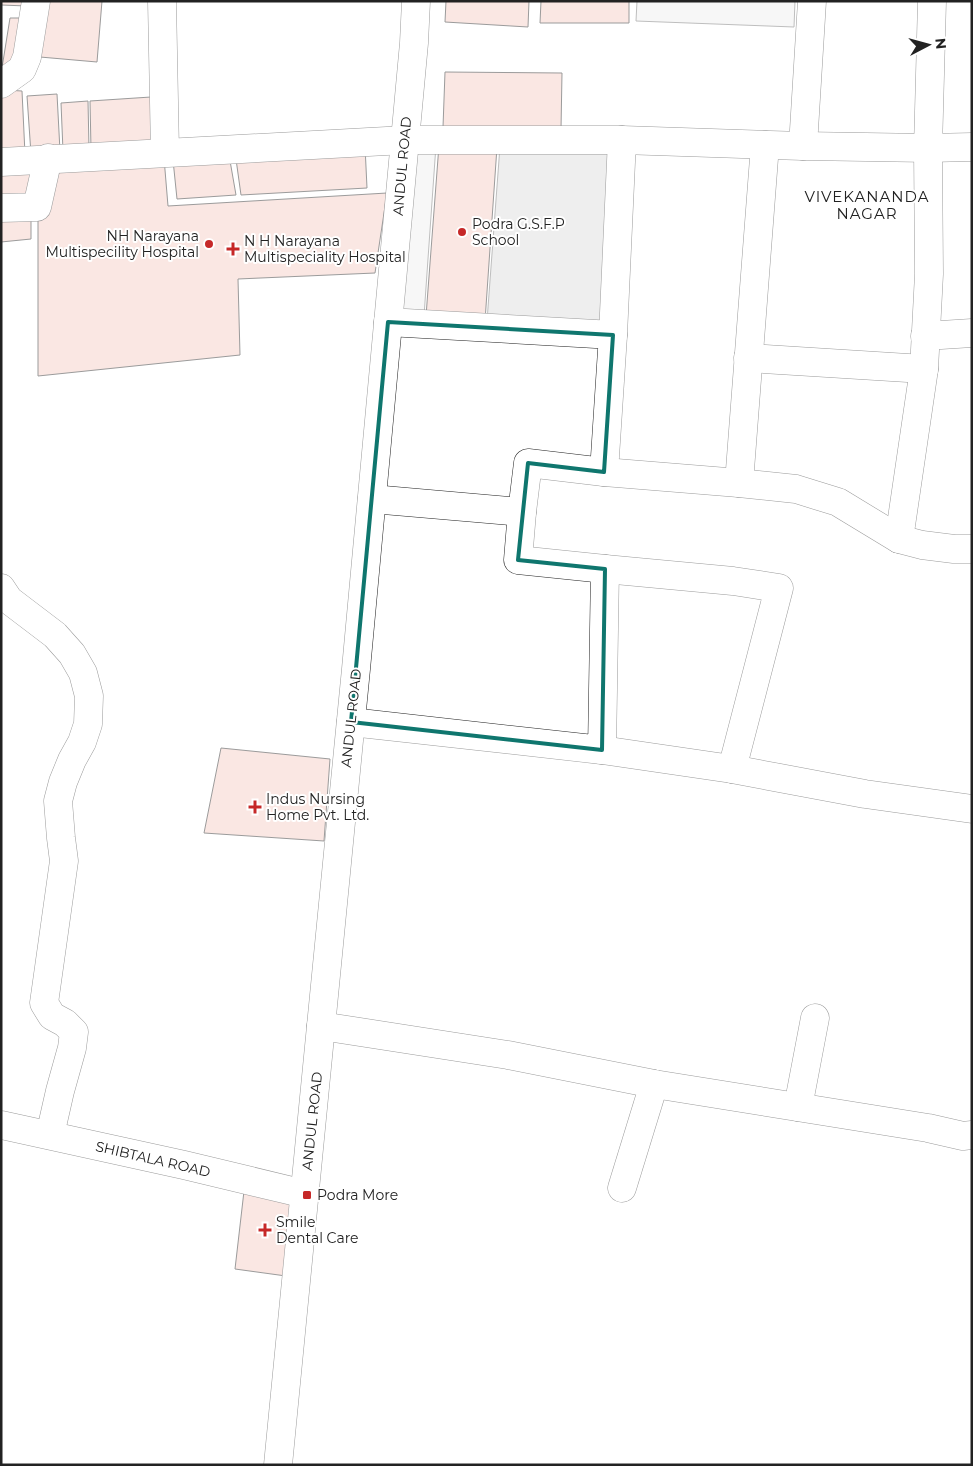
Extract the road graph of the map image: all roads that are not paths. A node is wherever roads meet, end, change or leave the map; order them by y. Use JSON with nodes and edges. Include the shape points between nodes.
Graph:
{"nodes":[{"id":1,"x":36,"y":1,"type":"edge"},
{"id":2,"x":162,"y":1,"type":"edge"},
{"id":3,"x":416,"y":1,"type":"edge"},
{"id":4,"x":812,"y":1,"type":"edge"},
{"id":5,"x":932,"y":1,"type":"edge"},
{"id":6,"x":1,"y":84,"type":"edge"},
{"id":7,"x":405,"y":140,"type":"junction"},
{"id":8,"x":622,"y":140,"type":"junction"},
{"id":9,"x":765,"y":145,"type":"junction"},
{"id":10,"x":803,"y":146,"type":"junction"},
{"id":11,"x":972,"y":147,"type":"edge"},
{"id":12,"x":928,"y":148,"type":"junction"},
{"id":13,"x":165,"y":152,"type":"junction"},
{"id":14,"x":48,"y":158,"type":"junction"},
{"id":15,"x":1,"y":162,"type":"edge"},
{"id":16,"x":1,"y":208,"type":"edge"},
{"id":17,"x":388,"y":322,"type":"junction"},
{"id":18,"x":972,"y":333,"type":"edge"},
{"id":19,"x":613,"y":335,"type":"junction"},
{"id":20,"x":925,"y":336,"type":"junction"},
{"id":21,"x":748,"y":358,"type":"junction"},
{"id":22,"x":924,"y":369,"type":"junction"},
{"id":23,"x":604,"y":472,"type":"junction"},
{"id":24,"x":739,"y":483,"type":"junction"},
{"id":25,"x":372,"y":499,"type":"junction"},
{"id":26,"x":522,"y":512,"type":"junction"},
{"id":27,"x":899,"y":539,"type":"junction"},
{"id":28,"x":972,"y":549,"type":"edge"},
{"id":29,"x":605,"y":569,"type":"junction"},
{"id":30,"x":1,"y":588,"type":"edge"},
{"id":31,"x":351,"y":722,"type":"junction"},
{"id":32,"x":602,"y":750,"type":"junction"},
{"id":33,"x":732,"y":769,"type":"junction"},
{"id":34,"x":972,"y":809,"type":"edge"},
{"id":35,"x":815,"y":1018,"type":"dead end"},
{"id":36,"x":321,"y":1026,"type":"junction"},
{"id":37,"x":654,"y":1084,"type":"junction"},
{"id":38,"x":798,"y":1107,"type":"junction"},
{"id":39,"x":1,"y":1125,"type":"edge"},
{"id":40,"x":50,"y":1135,"type":"junction"},
{"id":41,"x":972,"y":1135,"type":"edge"},
{"id":42,"x":622,"y":1188,"type":"dead end"},
{"id":43,"x":304,"y":1194,"type":"junction"},
{"id":44,"x":278,"y":1465,"type":"edge"}],
"edges":[{"from":1,"to":6,"type":"street","via":[[22,69]]},
{"from":2,"to":13,"type":"street"},
{"from":3,"to":7,"type":"street","name":"ANDUL ROAD"},
{"from":4,"to":10,"type":"street"},
{"from":5,"to":12,"type":"street"},
{"from":7,"to":8,"type":"street"},
{"from":7,"to":13,"type":"street"},
{"from":7,"to":17,"type":"street","name":"ANDUL ROAD"},
{"from":8,"to":9,"type":"street"},
{"from":8,"to":19,"type":"street"},
{"from":9,"to":10,"type":"street"},
{"from":9,"to":21,"type":"street"},
{"from":10,"to":12,"type":"street"},
{"from":11,"to":12,"type":"street"},
{"from":12,"to":20,"type":"street","via":[[929,274]]},
{"from":13,"to":14,"type":"street"},
{"from":14,"to":15,"type":"street"},
{"from":14,"to":16,"type":"street","via":[[36,207]]},
{"from":17,"to":19,"type":"street"},
{"from":17,"to":25,"type":"street","name":"ANDUL ROAD"},
{"from":18,"to":20,"type":"street"},
{"from":19,"to":23,"type":"street"},
{"from":20,"to":22,"type":"street"},
{"from":21,"to":22,"type":"street"},
{"from":21,"to":24,"type":"street"},
{"from":22,"to":27,"type":"street"},
{"from":23,"to":24,"type":"street"},
{"from":23,"to":26,"type":"street","via":[[528,463]]},
{"from":24,"to":27,"type":"street","via":[[796,489],[838,502]]},
{"from":25,"to":26,"type":"street"},
{"from":25,"to":31,"type":"street","name":"ANDUL ROAD"},
{"from":26,"to":29,"type":"street","via":[[518,560]]},
{"from":27,"to":28,"type":"street","via":[[922,545]]},
{"from":29,"to":32,"type":"street"},
{"from":29,"to":33,"type":"street","via":[[779,588]]},
{"from":30,"to":40,"type":"street","via":[[9,600],[55,635],[72,654],[83,673],[89,696],[88,724],[58,801],[64,862],[44,1002],[52,1016],[74,1032]]},
{"from":31,"to":32,"type":"street"},
{"from":31,"to":36,"type":"street","name":"ANDUL ROAD"},
{"from":32,"to":33,"type":"street"},
{"from":33,"to":34,"type":"street","via":[[865,794]]},
{"from":35,"to":38,"type":"street"},
{"from":36,"to":37,"type":"street","via":[[508,1055]]},
{"from":36,"to":43,"type":"street","name":"ANDUL ROAD"},
{"from":37,"to":38,"type":"street"},
{"from":37,"to":42,"type":"street"},
{"from":38,"to":41,"type":"street"},
{"from":39,"to":40,"type":"street","name":"SHIBTALA ROAD"},
{"from":40,"to":43,"type":"street","name":"SHIBTALA ROAD"},
{"from":43,"to":44,"type":"street","name":"ANDUL ROAD"}]}
